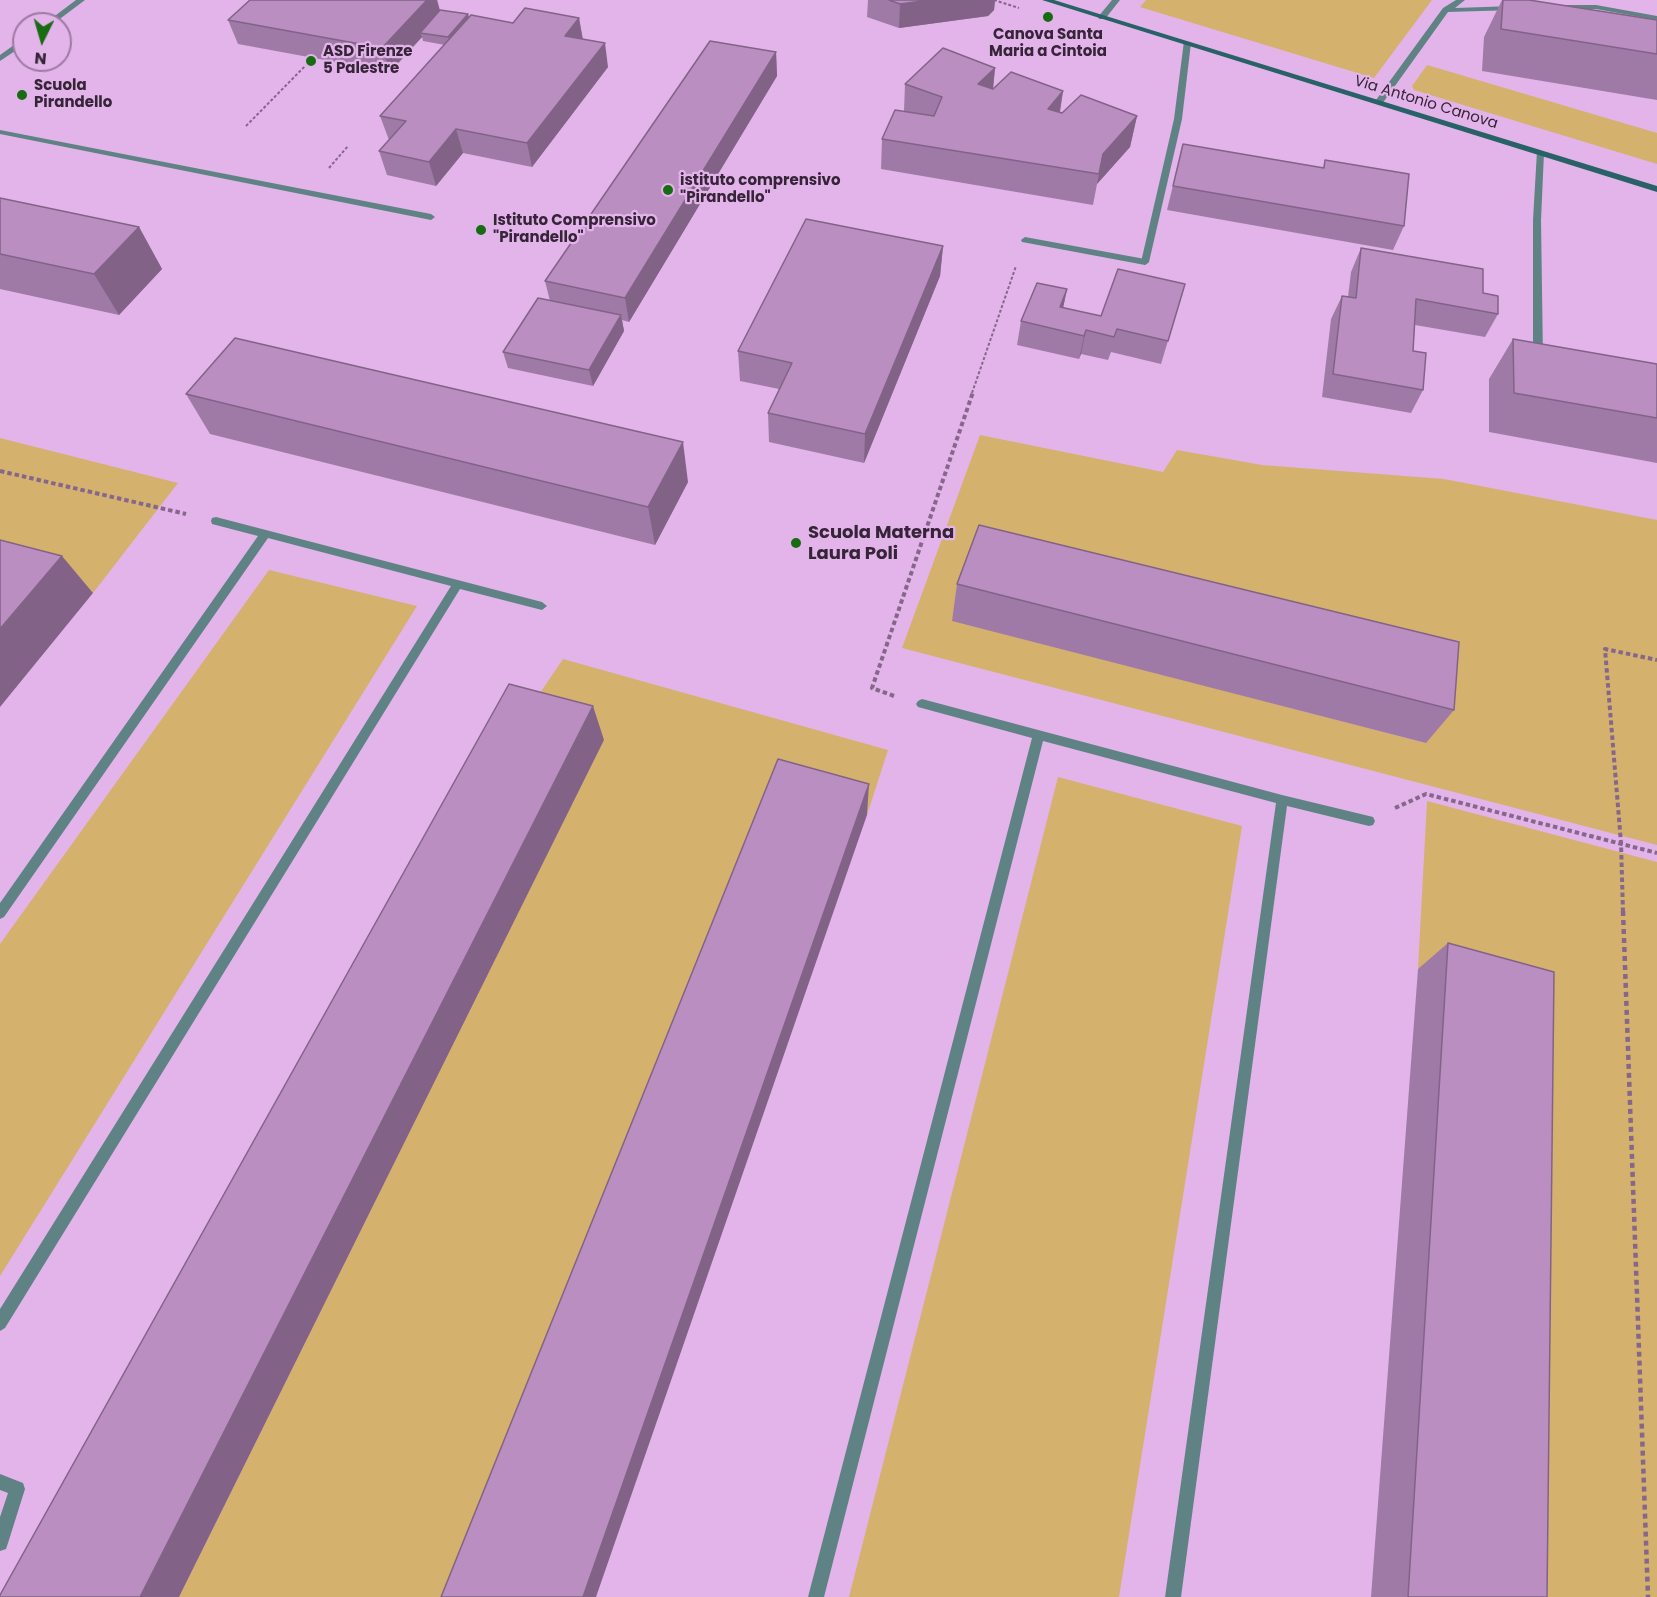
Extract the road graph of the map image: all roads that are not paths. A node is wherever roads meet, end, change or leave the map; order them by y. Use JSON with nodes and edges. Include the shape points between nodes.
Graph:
{"nodes":[{"id":1,"x":79,"y":0,"type":"edge"},
{"id":2,"x":1046,"y":0,"type":"edge"},
{"id":3,"x":1116,"y":0,"type":"edge"},
{"id":4,"x":1461,"y":0,"type":"edge"},
{"id":5,"x":1527,"y":8,"type":"edge"},
{"id":6,"x":1550,"y":8,"type":"edge"},
{"id":7,"x":1446,"y":10,"type":"junction"},
{"id":8,"x":64,"y":12,"type":"edge"},
{"id":9,"x":1102,"y":17,"type":"junction"},
{"id":10,"x":1657,"y":18,"type":"edge"},
{"id":11,"x":1187,"y":43,"type":"junction"},
{"id":12,"x":1379,"y":102,"type":"junction"},
{"id":13,"x":0,"y":132,"type":"edge"},
{"id":14,"x":1540,"y":153,"type":"junction"},
{"id":15,"x":1657,"y":189,"type":"edge"},
{"id":16,"x":431,"y":217,"type":"dead end"},
{"id":17,"x":1025,"y":240,"type":"road end"},
{"id":18,"x":1538,"y":362,"type":"edge"},
{"id":19,"x":216,"y":521,"type":"road end"},
{"id":20,"x":265,"y":534,"type":"junction"},
{"id":21,"x":457,"y":585,"type":"junction"},
{"id":22,"x":542,"y":606,"type":"dead end"},
{"id":23,"x":922,"y":704,"type":"road end"},
{"id":24,"x":1039,"y":735,"type":"junction"},
{"id":25,"x":1282,"y":800,"type":"junction"},
{"id":26,"x":1370,"y":821,"type":"road end"},
{"id":27,"x":0,"y":913,"type":"edge"},
{"id":28,"x":0,"y":1323,"type":"edge"},
{"id":29,"x":0,"y":1482,"type":"edge"},
{"id":30,"x":0,"y":1543,"type":"edge"},
{"id":31,"x":816,"y":1597,"type":"edge"},
{"id":32,"x":1173,"y":1597,"type":"edge"}],
"edges":[{"from":1,"to":8,"type":"street"},
{"from":2,"to":9,"type":"street","name":"Via Antonio Canova"},
{"from":3,"to":9,"type":"street"},
{"from":4,"to":7,"type":"street"},
{"from":5,"to":7,"type":"street"},
{"from":6,"to":10,"type":"street","via":[[1596,7]]},
{"from":7,"to":12,"type":"street"},
{"from":9,"to":11,"type":"street","name":"Via Antonio Canova"},
{"from":11,"to":12,"type":"street","name":"Via Antonio Canova"},
{"from":11,"to":17,"type":"street","via":[[1178,119],[1145,262]]},
{"from":12,"to":14,"type":"street","name":"Via Antonio Canova"},
{"from":13,"to":16,"type":"street"},
{"from":14,"to":15,"type":"street","name":"Via Antonio Canova"},
{"from":14,"to":18,"type":"street"},
{"from":19,"to":20,"type":"street"},
{"from":20,"to":21,"type":"street"},
{"from":20,"to":27,"type":"street"},
{"from":21,"to":22,"type":"street"},
{"from":21,"to":28,"type":"street"},
{"from":23,"to":24,"type":"street"},
{"from":24,"to":25,"type":"street"},
{"from":24,"to":31,"type":"street"},
{"from":25,"to":26,"type":"street"},
{"from":25,"to":32,"type":"street"},
{"from":29,"to":30,"type":"street","via":[[16,1489]]}]}
